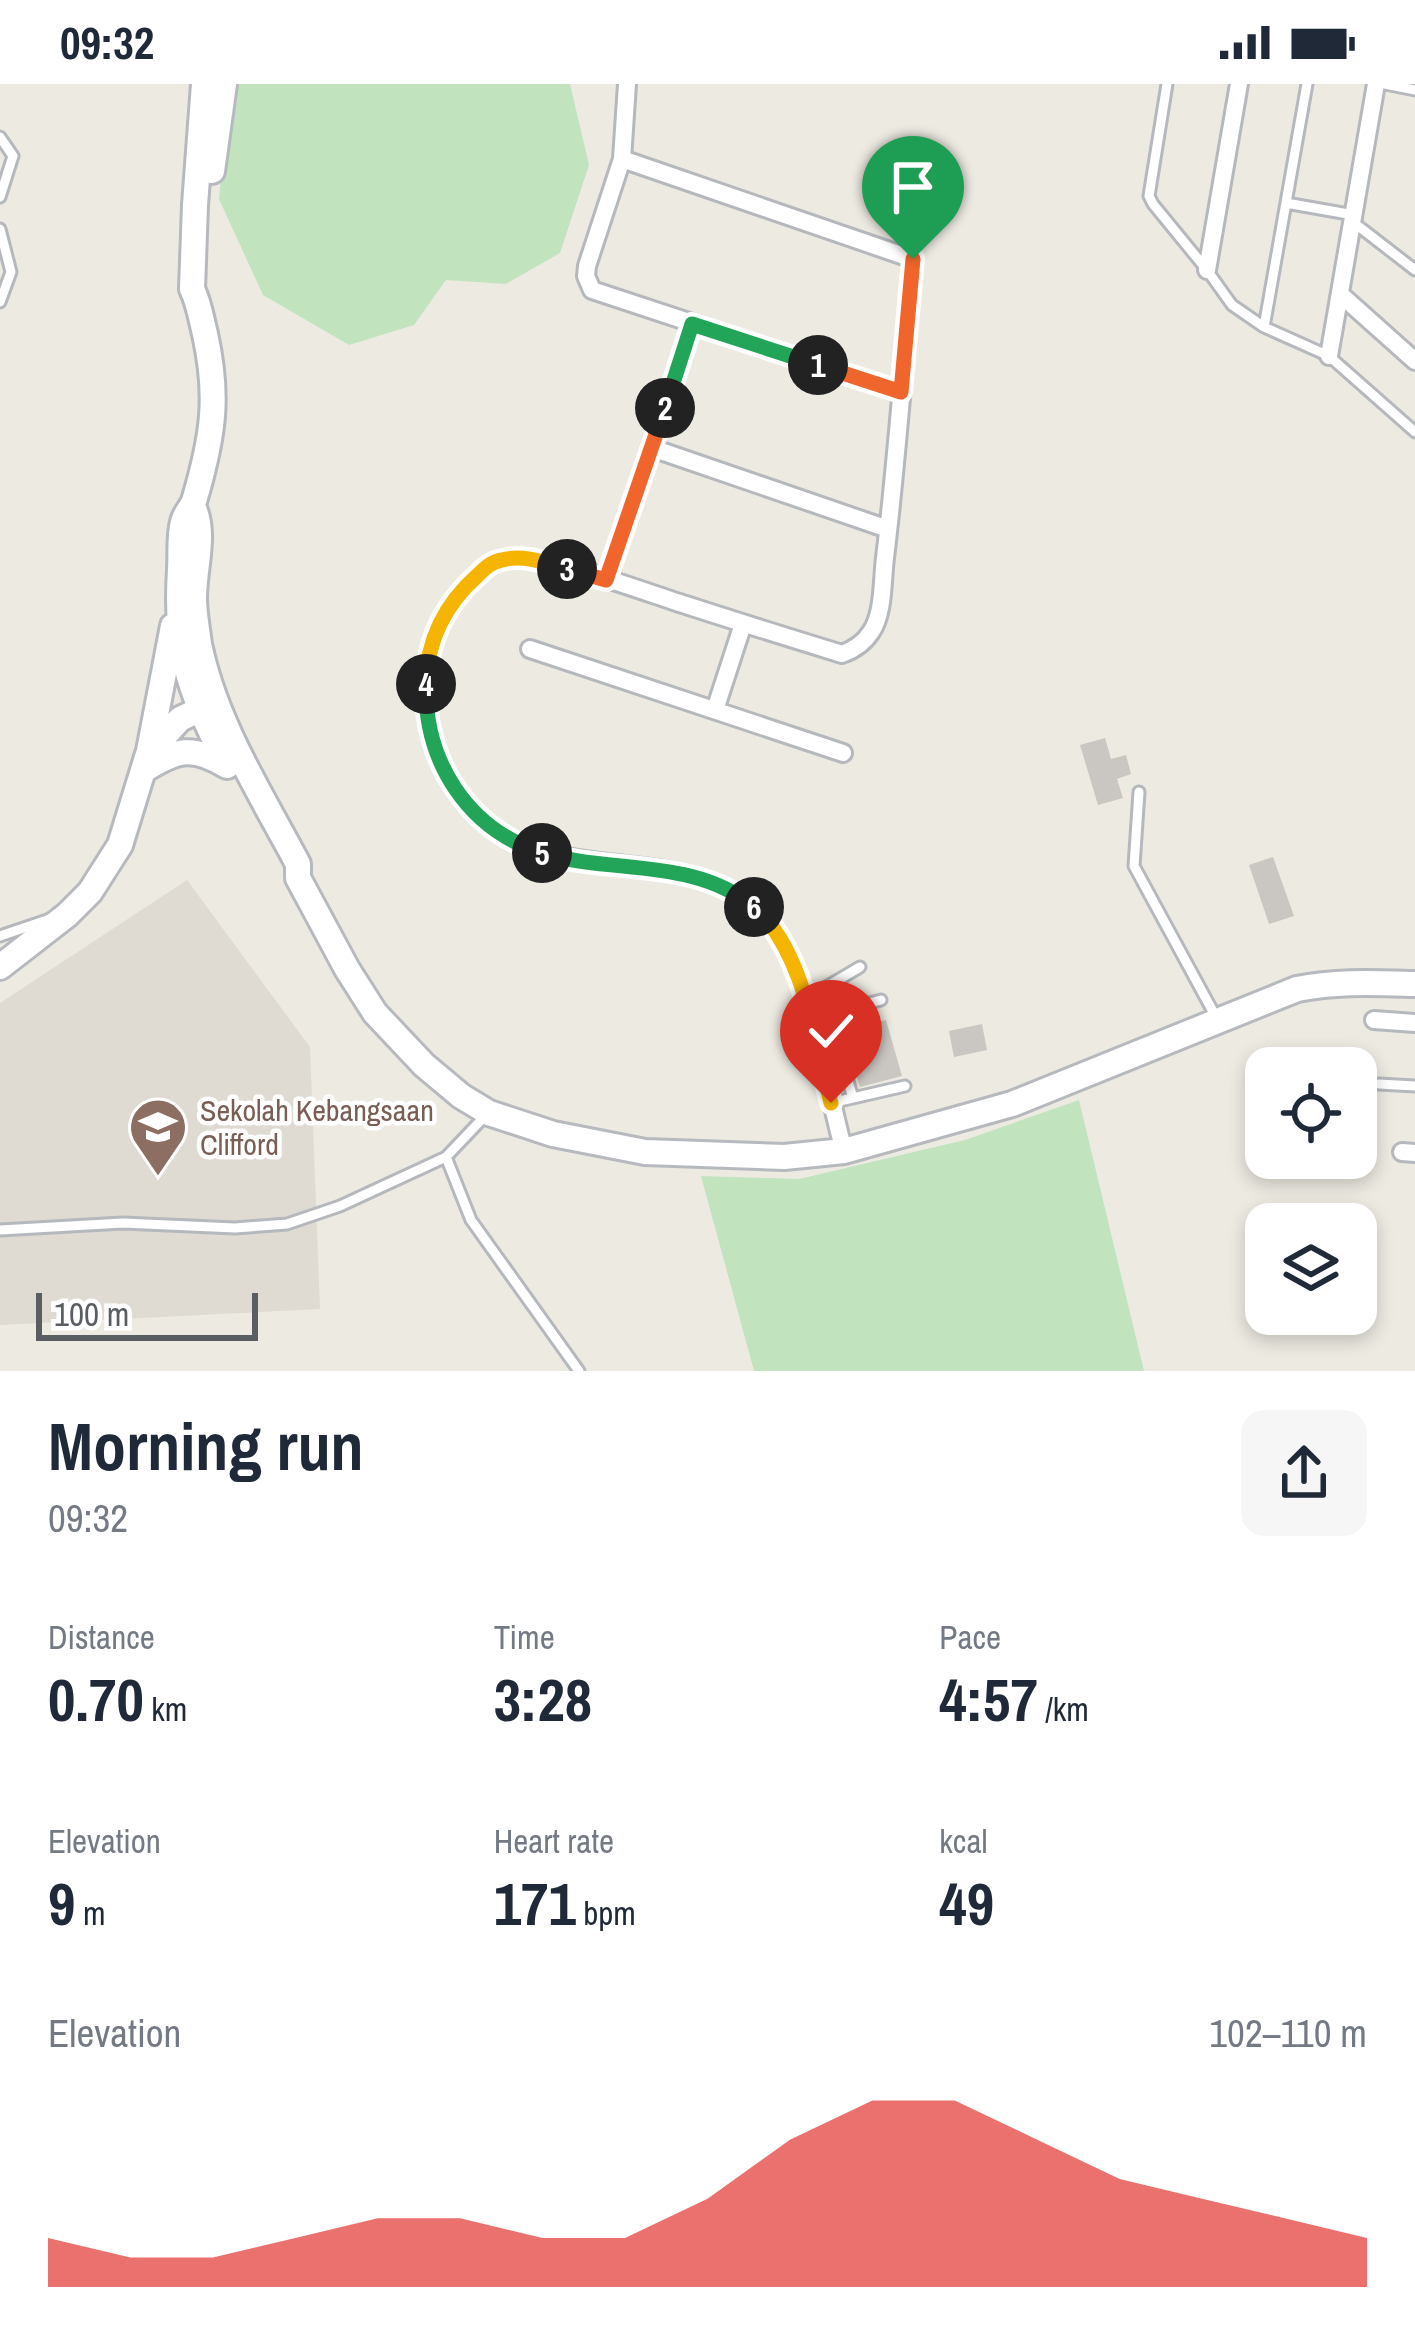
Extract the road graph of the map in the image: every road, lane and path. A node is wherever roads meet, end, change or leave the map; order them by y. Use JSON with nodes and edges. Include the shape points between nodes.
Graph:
{"nodes":[{"id":1,"x":626,"y":84,"type":"edge"},
{"id":2,"x":1167,"y":84,"type":"edge"},
{"id":3,"x":1239,"y":84,"type":"edge"},
{"id":4,"x":1306,"y":84,"type":"edge"},
{"id":5,"x":1381,"y":84,"type":"edge"},
{"id":6,"x":208,"y":85,"type":"edge"},
{"id":7,"x":1415,"y":90,"type":"edge"},
{"id":8,"x":0,"y":137,"type":"edge"},
{"id":9,"x":622,"y":159,"type":"junction"},
{"id":10,"x":0,"y":197,"type":"edge"},
{"id":11,"x":1286,"y":203,"type":"junction"},
{"id":12,"x":1353,"y":218,"type":"junction"},
{"id":13,"x":0,"y":230,"type":"edge"},
{"id":14,"x":1207,"y":269,"type":"junction"},
{"id":15,"x":1415,"y":270,"type":"edge"},
{"id":16,"x":1340,"y":294,"type":"junction"},
{"id":17,"x":0,"y":302,"type":"edge"},
{"id":18,"x":692,"y":324,"type":"junction"},
{"id":19,"x":1264,"y":327,"type":"junction"},
{"id":20,"x":1329,"y":356,"type":"junction"},
{"id":21,"x":1415,"y":361,"type":"edge"},
{"id":22,"x":901,"y":392,"type":"junction"},
{"id":23,"x":1415,"y":432,"type":"edge"},
{"id":24,"x":652,"y":448,"type":"junction"},
{"id":25,"x":193,"y":506,"type":"junction"},
{"id":26,"x":889,"y":529,"type":"junction"},
{"id":27,"x":606,"y":580,"type":"junction"},
{"id":28,"x":178,"y":605,"type":"junction"},
{"id":29,"x":743,"y":624,"type":"junction"},
{"id":30,"x":530,"y":649,"type":"dead end"},
{"id":31,"x":209,"y":679,"type":"junction"},
{"id":32,"x":199,"y":710,"type":"junction"},
{"id":33,"x":715,"y":710,"type":"junction"},
{"id":34,"x":229,"y":733,"type":"junction"},
{"id":35,"x":843,"y":753,"type":"dead end"},
{"id":36,"x":146,"y":762,"type":"junction"},
{"id":37,"x":229,"y":768,"type":"junction"},
{"id":38,"x":1138,"y":792,"type":"dead end"},
{"id":39,"x":298,"y":878,"type":"junction"},
{"id":40,"x":67,"y":915,"type":"junction"},
{"id":41,"x":0,"y":936,"type":"edge"},
{"id":42,"x":0,"y":967,"type":"edge"},
{"id":43,"x":860,"y":967,"type":"dead end"},
{"id":44,"x":1415,"y":984,"type":"edge"},
{"id":45,"x":812,"y":992,"type":"junction"},
{"id":46,"x":880,"y":1000,"type":"dead end"},
{"id":47,"x":828,"y":1013,"type":"junction"},
{"id":48,"x":1217,"y":1019,"type":"junction"},
{"id":49,"x":1374,"y":1020,"type":"dead end"},
{"id":50,"x":1415,"y":1023,"type":"edge"},
{"id":51,"x":1379,"y":1084,"type":"dead end"},
{"id":52,"x":904,"y":1086,"type":"dead end"},
{"id":53,"x":1415,"y":1086,"type":"edge"},
{"id":54,"x":853,"y":1098,"type":"junction"},
{"id":55,"x":831,"y":1103,"type":"junction"},
{"id":56,"x":488,"y":1113,"type":"junction"},
{"id":57,"x":844,"y":1150,"type":"junction"},
{"id":58,"x":446,"y":1157,"type":"junction"},
{"id":59,"x":0,"y":1230,"type":"edge"},
{"id":60,"x":578,"y":1371,"type":"edge"}],
"edges":[{"from":1,"to":9,"type":"street"},
{"from":2,"to":14,"type":"lane","via":[[1149,196]]},
{"from":3,"to":14,"type":"street"},
{"from":4,"to":11,"type":"lane"},
{"from":5,"to":7,"type":"lane"},
{"from":5,"to":12,"type":"street"},
{"from":6,"to":25,"type":"street","via":[[192,289],[214,373],[213,418]]},
{"from":8,"to":10,"type":"lane","via":[[13,156]]},
{"from":9,"to":18,"type":"street","via":[[586,266],[589,284],[598,294]]},
{"from":9,"to":22,"type":"street","via":[[913,259]]},
{"from":11,"to":12,"type":"lane"},
{"from":11,"to":19,"type":"lane"},
{"from":12,"to":15,"type":"lane"},
{"from":12,"to":16,"type":"street"},
{"from":13,"to":17,"type":"lane","via":[[11,272]]},
{"from":14,"to":19,"type":"lane","via":[[1232,305]]},
{"from":16,"to":20,"type":"street"},
{"from":16,"to":21,"type":"street"},
{"from":18,"to":22,"type":"street"},
{"from":18,"to":24,"type":"street"},
{"from":19,"to":20,"type":"lane"},
{"from":20,"to":23,"type":"lane"},
{"from":22,"to":26,"type":"street"},
{"from":24,"to":26,"type":"street"},
{"from":24,"to":27,"type":"street"},
{"from":25,"to":28,"type":"street","via":[[183,520]]},
{"from":25,"to":31,"type":"street","via":[[200,522],[194,600]]},
{"from":26,"to":29,"type":"street","via":[[878,614],[854,650],[842,654]]},
{"from":27,"to":29,"type":"street"},
{"from":27,"to":45,"type":"street","via":[[522,557],[492,562],[455,597],[426,674],[425,712],[447,778],[484,821],[526,848],[672,872],[728,890],[765,916]]},
{"from":28,"to":32,"type":"street"},
{"from":28,"to":36,"type":"street"},
{"from":29,"to":33,"type":"street"},
{"from":30,"to":33,"type":"street"},
{"from":31,"to":32,"type":"street"},
{"from":31,"to":34,"type":"street"},
{"from":32,"to":34,"type":"street"},
{"from":32,"to":36,"type":"street","via":[[180,719]]},
{"from":32,"to":37,"type":"street"},
{"from":33,"to":35,"type":"street"},
{"from":34,"to":39,"type":"street","via":[[298,864]]},
{"from":36,"to":37,"type":"street","via":[[206,753]]},
{"from":36,"to":40,"type":"street","via":[[120,845]]},
{"from":37,"to":39,"type":"street","via":[[285,870]]},
{"from":38,"to":48,"type":"lane","via":[[1134,866]]},
{"from":39,"to":56,"type":"street","via":[[375,1013],[424,1065]]},
{"from":40,"to":41,"type":"lane"},
{"from":40,"to":42,"type":"street"},
{"from":43,"to":45,"type":"lane"},
{"from":44,"to":48,"type":"street","via":[[1323,984]]},
{"from":45,"to":47,"type":"lane"},
{"from":45,"to":55,"type":"street"},
{"from":46,"to":47,"type":"lane"},
{"from":47,"to":54,"type":"lane"},
{"from":48,"to":57,"type":"street","via":[[1012,1103]]},
{"from":49,"to":50,"type":"street"},
{"from":51,"to":53,"type":"lane"},
{"from":52,"to":54,"type":"lane"},
{"from":54,"to":55,"type":"lane"},
{"from":55,"to":57,"type":"street"},
{"from":56,"to":57,"type":"street","via":[[645,1152]]},
{"from":56,"to":58,"type":"lane"},
{"from":58,"to":59,"type":"lane","via":[[287,1224]]},
{"from":58,"to":60,"type":"lane","via":[[471,1220]]}]}
